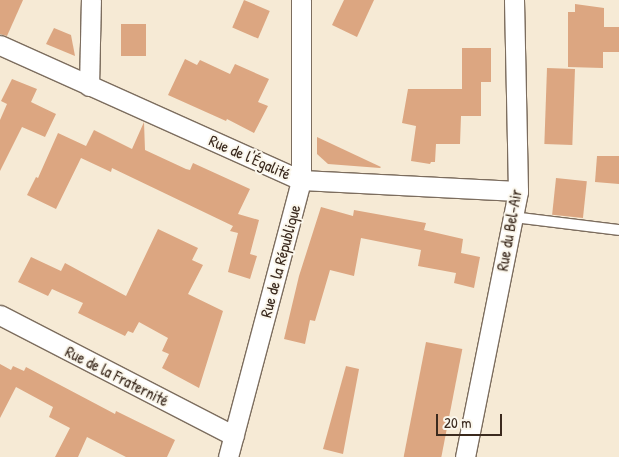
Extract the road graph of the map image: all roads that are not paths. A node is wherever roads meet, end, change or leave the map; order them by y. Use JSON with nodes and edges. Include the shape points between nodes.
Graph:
{"nodes":[{"id":1,"x":91,"y":0,"type":"edge"},
{"id":2,"x":301,"y":0,"type":"edge"},
{"id":3,"x":514,"y":0,"type":"edge"},
{"id":4,"x":0,"y":45,"type":"edge"},
{"id":5,"x":89,"y":86,"type":"junction"},
{"id":6,"x":301,"y":180,"type":"junction"},
{"id":7,"x":518,"y":192,"type":"junction"},
{"id":8,"x":513,"y":217,"type":"junction"},
{"id":9,"x":619,"y":230,"type":"edge"},
{"id":10,"x":0,"y":315,"type":"edge"},
{"id":11,"x":234,"y":436,"type":"junction"},
{"id":12,"x":228,"y":457,"type":"edge"},
{"id":13,"x":465,"y":457,"type":"edge"}],
"edges":[{"from":1,"to":5,"type":"street"},
{"from":2,"to":6,"type":"street","name":"Rue de la République"},
{"from":3,"to":7,"type":"street","name":"Rue du Bel-Air"},
{"from":4,"to":5,"type":"street","name":"Rue de l'Égalité"},
{"from":5,"to":6,"type":"street","name":"Rue de l'Égalité"},
{"from":6,"to":7,"type":"street","name":"Rue de l'Égalité"},
{"from":6,"to":11,"type":"street","name":"Rue de la République"},
{"from":7,"to":8,"type":"street","name":"Rue du Bel-Air"},
{"from":8,"to":9,"type":"lane"},
{"from":8,"to":13,"type":"street","name":"Rue du Bel-Air"},
{"from":10,"to":11,"type":"street","name":"Rue de la Fraternité"},
{"from":11,"to":12,"type":"street","name":"Rue de la République"}]}
